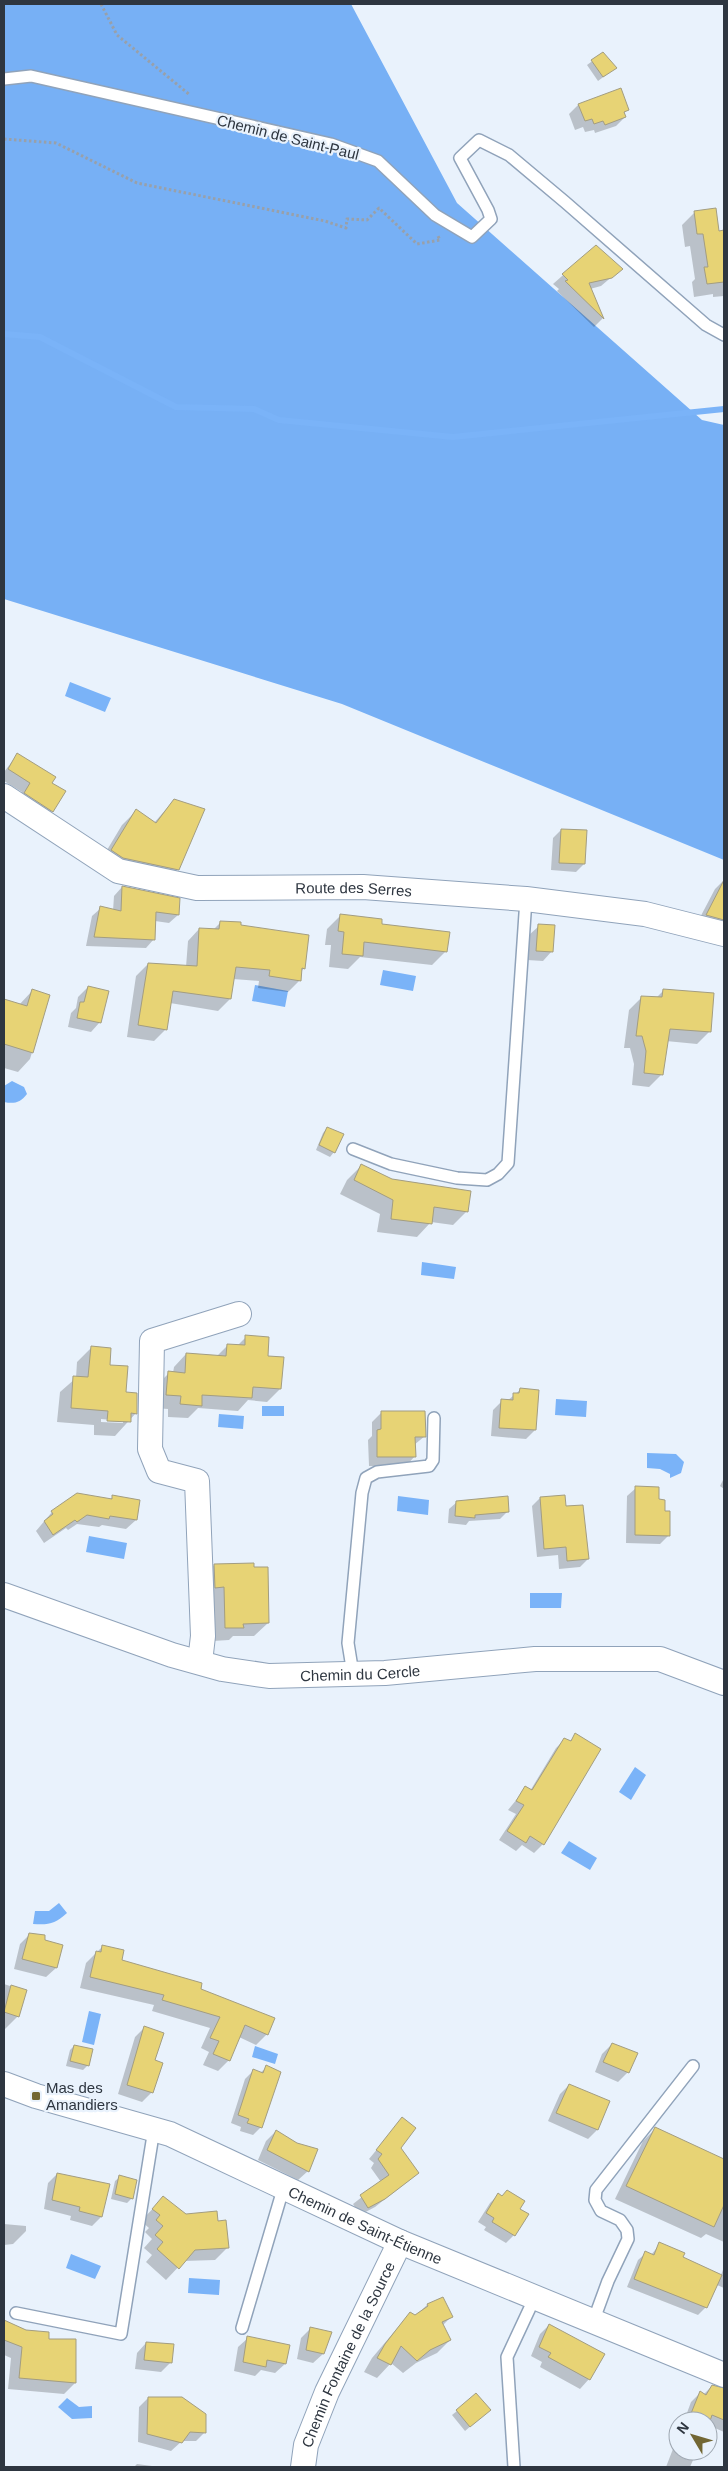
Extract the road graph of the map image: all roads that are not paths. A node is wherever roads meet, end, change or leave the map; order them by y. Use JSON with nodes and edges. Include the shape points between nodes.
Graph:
{"nodes":[{"id":1,"x":4,"y":79,"type":"edge"},
{"id":2,"x":724,"y":335,"type":"edge"},
{"id":3,"x":4,"y":796,"type":"edge"},
{"id":4,"x":526,"y":899,"type":"junction"},
{"id":5,"x":724,"y":934,"type":"edge"},
{"id":6,"x":353,"y":1149,"type":"dead end"},
{"id":7,"x":239,"y":1314,"type":"dead end"},
{"id":8,"x":434,"y":1418,"type":"dead end"},
{"id":9,"x":4,"y":1595,"type":"edge"},
{"id":10,"x":200,"y":1662,"type":"junction"},
{"id":11,"x":353,"y":1674,"type":"junction"},
{"id":12,"x":724,"y":1683,"type":"edge"},
{"id":13,"x":693,"y":2066,"type":"dead end"},
{"id":14,"x":4,"y":2084,"type":"edge"},
{"id":15,"x":154,"y":2129,"type":"junction"},
{"id":16,"x":284,"y":2186,"type":"junction"},
{"id":17,"x":400,"y":2242,"type":"junction"},
{"id":18,"x":535,"y":2297,"type":"junction"},
{"id":19,"x":16,"y":2313,"type":"dead end"},
{"id":20,"x":593,"y":2322,"type":"junction"},
{"id":21,"x":242,"y":2328,"type":"dead end"},
{"id":22,"x":724,"y":2375,"type":"edge"},
{"id":23,"x":303,"y":2467,"type":"edge"},
{"id":24,"x":514,"y":2467,"type":"edge"}],
"edges":[{"from":1,"to":2,"type":"lane","name":"Chemin de Saint-Paul","via":[[31,76],[331,144],[378,161],[435,215],[472,237],[491,219],[460,158],[479,140],[509,155],[706,325]]},
{"from":3,"to":4,"type":"street","name":"Route des Serres","via":[[118,871],[197,888],[363,887]]},
{"from":4,"to":5,"type":"street","name":"Route des Serres","via":[[645,914]]},
{"from":4,"to":6,"type":"lane","via":[[508,1163],[487,1180],[458,1178],[391,1164]]},
{"from":7,"to":10,"type":"street","via":[[152,1341],[150,1449],[159,1471],[196,1481],[203,1636]]},
{"from":8,"to":11,"type":"lane","via":[[433,1460],[429,1466],[377,1472],[366,1478],[348,1643]]},
{"from":9,"to":10,"type":"street","name":"Chemin du Cercle"},
{"from":10,"to":11,"type":"street","name":"Chemin du Cercle","via":[[269,1676]]},
{"from":11,"to":12,"type":"street","name":"Chemin du Cercle","via":[[385,1674],[535,1659],[660,1658]]},
{"from":13,"to":20,"type":"lane","via":[[596,2190],[595,2200],[601,2211],[620,2220],[628,2238]]},
{"from":14,"to":15,"type":"street","name":"Chemin de Saint-Étienne"},
{"from":15,"to":16,"type":"street","name":"Chemin de Saint-Étienne"},
{"from":15,"to":19,"type":"lane","via":[[121,2334]]},
{"from":16,"to":17,"type":"street","name":"Chemin de Saint-Étienne"},
{"from":16,"to":21,"type":"lane"},
{"from":17,"to":18,"type":"street","name":"Chemin de Saint-Étienne"},
{"from":17,"to":23,"type":"street","name":"Chemin Fontaine de la Source","via":[[327,2392],[306,2445]]},
{"from":18,"to":20,"type":"street","name":"Chemin de Saint-Étienne"},
{"from":18,"to":24,"type":"lane","via":[[507,2357]]},
{"from":20,"to":22,"type":"street","name":"Chemin de Saint-Étienne"}]}
